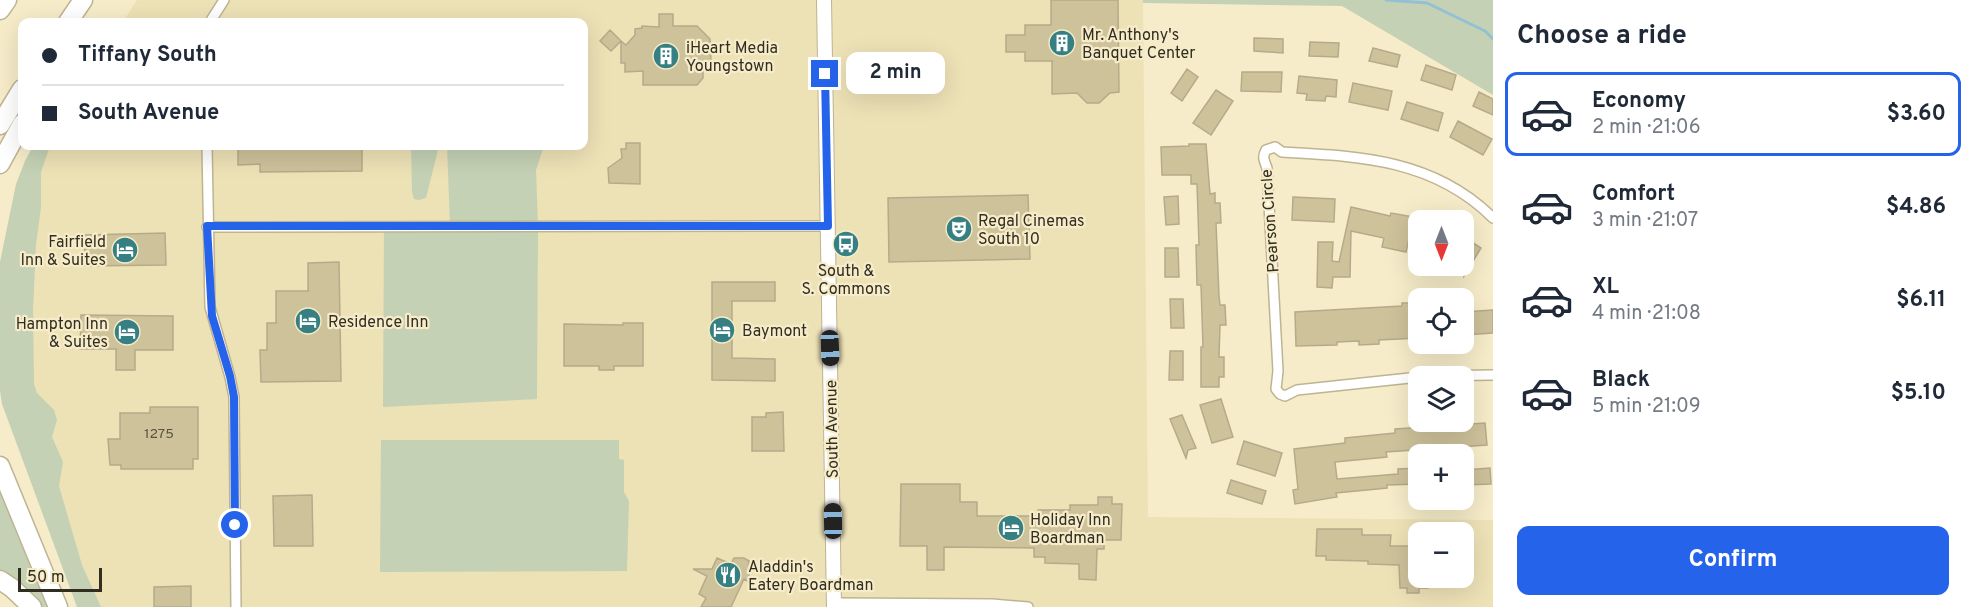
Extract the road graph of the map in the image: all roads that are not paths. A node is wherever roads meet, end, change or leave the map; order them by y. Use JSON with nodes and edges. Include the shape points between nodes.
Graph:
{"nodes":[{"id":1,"x":7,"y":0,"type":"edge"},
{"id":2,"x":83,"y":0,"type":"edge"},
{"id":3,"x":92,"y":0,"type":"edge"},
{"id":4,"x":224,"y":0,"type":"edge"},
{"id":5,"x":824,"y":0,"type":"edge"},
{"id":6,"x":0,"y":10,"type":"edge"},
{"id":7,"x":71,"y":18,"type":"edge"},
{"id":8,"x":81,"y":18,"type":"edge"},
{"id":9,"x":212,"y":18,"type":"edge"},
{"id":10,"x":18,"y":96,"type":"edge"},
{"id":11,"x":0,"y":125,"type":"edge"},
{"id":12,"x":18,"y":131,"type":"edge"},
{"id":13,"x":207,"y":150,"type":"edge"},
{"id":14,"x":0,"y":164,"type":"edge"},
{"id":15,"x":1493,"y":218,"type":"edge"},
{"id":16,"x":207,"y":226,"type":"junction"},
{"id":17,"x":828,"y":226,"type":"junction"},
{"id":18,"x":1474,"y":375,"type":"edge"},
{"id":19,"x":1493,"y":375,"type":"edge"},
{"id":20,"x":1408,"y":378,"type":"edge"},
{"id":21,"x":0,"y":466,"type":"edge"},
{"id":22,"x":0,"y":580,"type":"edge"},
{"id":23,"x":834,"y":605,"type":"edge"},
{"id":24,"x":32,"y":607,"type":"edge"},
{"id":25,"x":58,"y":607,"type":"edge"},
{"id":26,"x":236,"y":607,"type":"edge"},
{"id":27,"x":1028,"y":607,"type":"edge"}],
"edges":[{"from":1,"to":6,"type":"highway"},
{"from":2,"to":7,"type":"highway"},
{"from":3,"to":8,"type":"highway"},
{"from":4,"to":9,"type":"street"},
{"from":5,"to":17,"type":"main road","name":"South Avenue"},
{"from":10,"to":11,"type":"highway"},
{"from":12,"to":14,"type":"highway"},
{"from":13,"to":16,"type":"street"},
{"from":15,"to":20,"type":"street","name":"Pearson Circle","via":[[1468,196],[1392,163],[1282,152],[1275,147],[1263,154],[1267,168],[1276,389],[1285,396],[1297,390]]},
{"from":16,"to":17,"type":"street"},
{"from":16,"to":26,"type":"street","via":[[212,316],[234,397]]},
{"from":17,"to":23,"type":"main road","name":"South Avenue"},
{"from":18,"to":19,"type":"street"},
{"from":21,"to":25,"type":"highway"},
{"from":22,"to":24,"type":"highway"},
{"from":23,"to":27,"type":"street","via":[[992,603]]}]}
